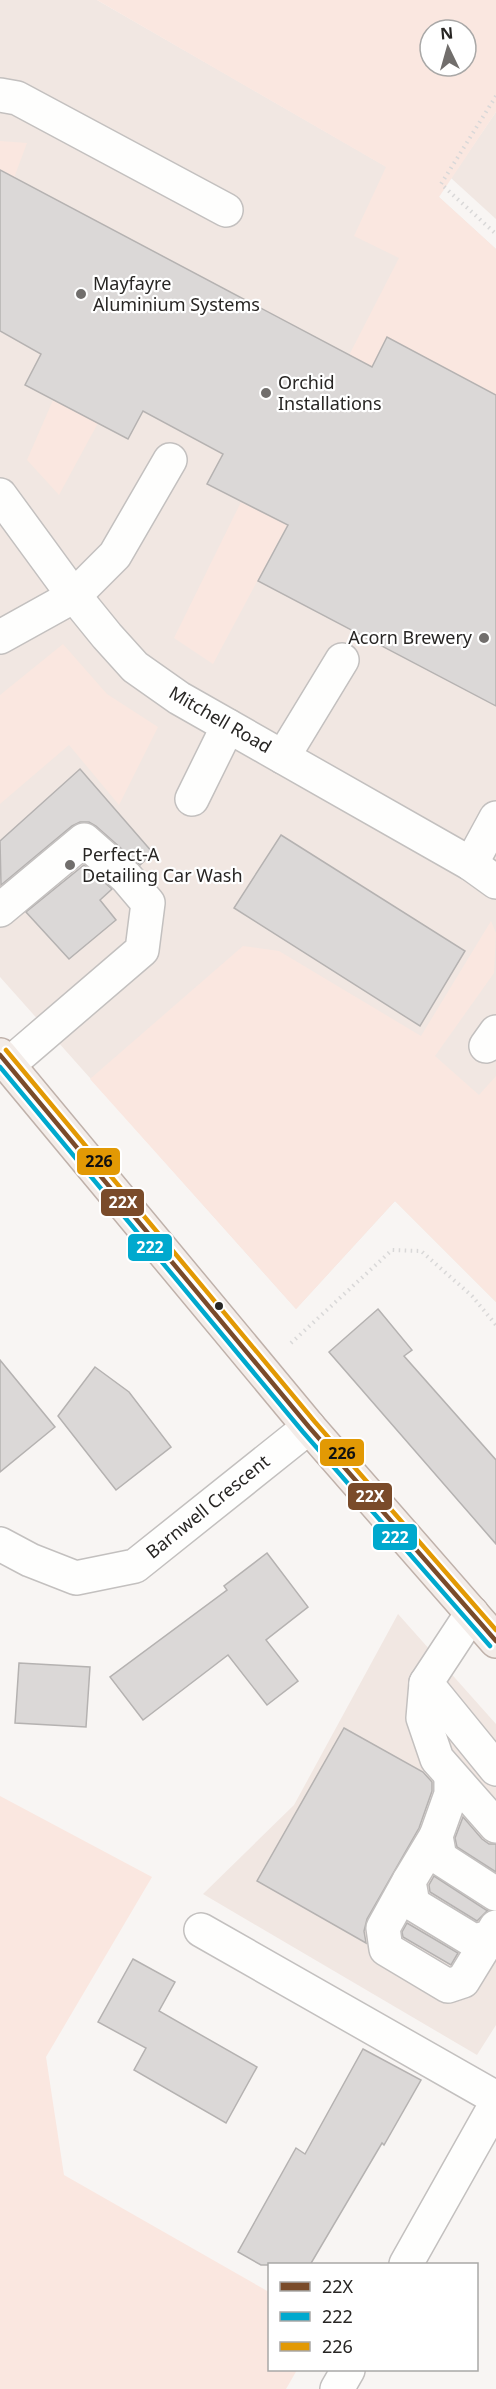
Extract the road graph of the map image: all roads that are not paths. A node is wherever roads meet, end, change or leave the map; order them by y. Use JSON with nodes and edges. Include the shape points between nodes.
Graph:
{"nodes":[{"id":1,"x":0,"y":95,"type":"edge"},
{"id":2,"x":226,"y":210,"type":"dead end"},
{"id":3,"x":170,"y":460,"type":"dead end"},
{"id":4,"x":0,"y":495,"type":"edge"},
{"id":5,"x":74,"y":596,"type":"junction"},
{"id":6,"x":0,"y":637,"type":"edge"},
{"id":7,"x":342,"y":660,"type":"dead end"},
{"id":8,"x":228,"y":726,"type":"junction"},
{"id":9,"x":283,"y":757,"type":"junction"},
{"id":10,"x":192,"y":799,"type":"dead end"},
{"id":11,"x":496,"y":818,"type":"edge"},
{"id":12,"x":484,"y":873,"type":"edge"},
{"id":13,"x":0,"y":910,"type":"edge"},
{"id":14,"x":4,"y":1060,"type":"edge"},
{"id":15,"x":309,"y":1427,"type":"junction"},
{"id":16,"x":0,"y":1544,"type":"edge"},
{"id":17,"x":472,"y":1613,"type":"junction"},
{"id":18,"x":496,"y":1641,"type":"edge"},
{"id":19,"x":426,"y":1683,"type":"junction"},
{"id":20,"x":496,"y":1769,"type":"edge"},
{"id":21,"x":451,"y":1776,"type":"junction"},
{"id":22,"x":496,"y":1826,"type":"edge"},
{"id":23,"x":436,"y":1836,"type":"junction"},
{"id":24,"x":409,"y":1881,"type":"junction"},
{"id":25,"x":496,"y":1894,"type":"edge"},
{"id":26,"x":201,"y":1930,"type":"dead end"},
{"id":27,"x":493,"y":1932,"type":"edge"},
{"id":28,"x":496,"y":2098,"type":"edge"},
{"id":29,"x":496,"y":2104,"type":"edge"},
{"id":30,"x":407,"y":2263,"type":"edge"},
{"id":31,"x":347,"y":2371,"type":"edge"},
{"id":32,"x":337,"y":2389,"type":"edge"}],
"edges":[{"from":1,"to":2,"type":"street","via":[[16,98]]},
{"from":3,"to":5,"type":"street","via":[[115,555]]},
{"from":4,"to":5,"type":"street","name":"Mitchell Road"},
{"from":5,"to":6,"type":"street"},
{"from":5,"to":8,"type":"street","name":"Mitchell Road","via":[[135,667]]},
{"from":7,"to":9,"type":"street"},
{"from":8,"to":9,"type":"street","name":"Mitchell Road"},
{"from":8,"to":10,"type":"street"},
{"from":9,"to":12,"type":"street","name":"Mitchell Road"},
{"from":11,"to":12,"type":"street"},
{"from":13,"to":14,"type":"street","via":[[84,840],[126,877],[148,903],[142,950]]},
{"from":14,"to":15,"type":"main road"},
{"from":15,"to":16,"type":"street","name":"Barnwell Crescent","via":[[135,1566],[76,1578]]},
{"from":15,"to":17,"type":"main road"},
{"from":17,"to":18,"type":"main road"},
{"from":17,"to":19,"type":"street"},
{"from":19,"to":20,"type":"street"},
{"from":19,"to":21,"type":"street","via":[[423,1718],[437,1759]]},
{"from":21,"to":22,"type":"street"},
{"from":21,"to":23,"type":"street","via":[[452,1794]]},
{"from":23,"to":24,"type":"street"},
{"from":23,"to":25,"type":"street","via":[[440,1858]]},
{"from":24,"to":27,"type":"street","via":[[413,1904],[474,1941]]},
{"from":24,"to":27,"type":"street","via":[[383,1928],[386,1949],[448,1986],[463,1980]]},
{"from":26,"to":28,"type":"street"},
{"from":29,"to":30,"type":"street"},
{"from":31,"to":32,"type":"street"}]}
